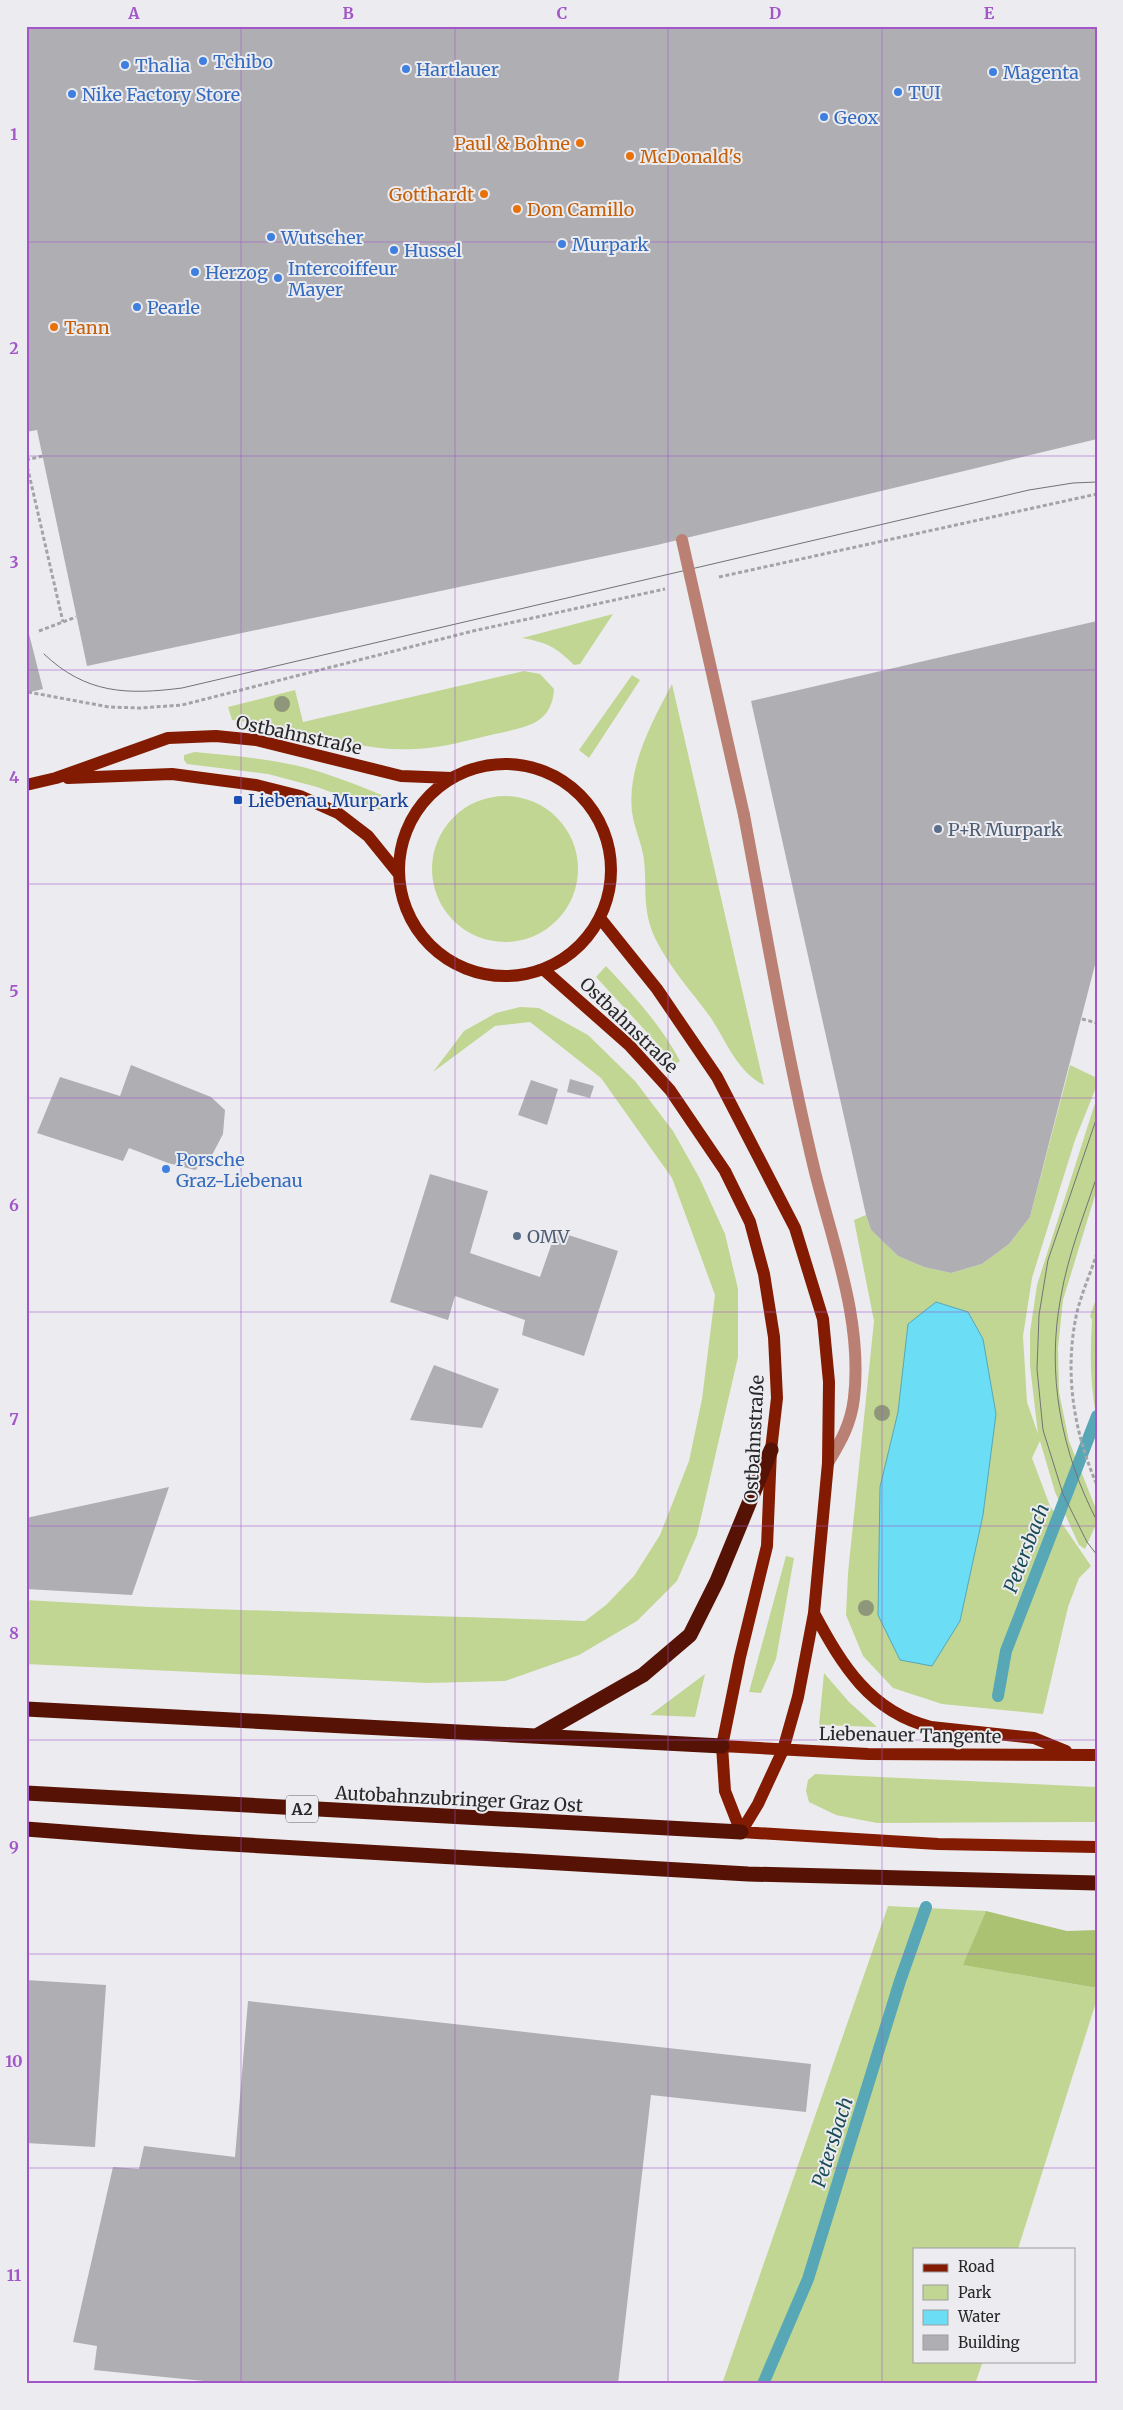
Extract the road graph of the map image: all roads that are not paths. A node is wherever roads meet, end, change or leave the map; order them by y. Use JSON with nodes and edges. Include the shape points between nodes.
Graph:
{"nodes":[{"id":1,"x":682,"y":540,"type":"dead end"},
{"id":2,"x":56,"y":778,"type":"junction"},
{"id":3,"x":452,"y":778,"type":"junction"},
{"id":4,"x":26,"y":785,"type":"edge"},
{"id":5,"x":398,"y":873,"type":"junction"},
{"id":6,"x":600,"y":918,"type":"junction"},
{"id":7,"x":543,"y":969,"type":"junction"},
{"id":8,"x":771,"y":1450,"type":"junction"},
{"id":9,"x":828,"y":1463,"type":"junction"},
{"id":10,"x":814,"y":1613,"type":"junction"},
{"id":11,"x":26,"y":1709,"type":"edge"},
{"id":12,"x":538,"y":1735,"type":"junction"},
{"id":13,"x":722,"y":1746,"type":"junction"},
{"id":14,"x":783,"y":1750,"type":"junction"},
{"id":15,"x":1072,"y":1753,"type":"junction"},
{"id":16,"x":1097,"y":1755,"type":"edge"},
{"id":17,"x":26,"y":1793,"type":"edge"},
{"id":18,"x":26,"y":1829,"type":"edge"},
{"id":19,"x":741,"y":1832,"type":"junction"},
{"id":20,"x":1097,"y":1847,"type":"edge"},
{"id":21,"x":1097,"y":1883,"type":"edge"}],
"edges":[{"from":1,"to":9,"type":"lane","bridge":true,"via":[[744,815],[814,1168],[849,1301],[854,1346],[854,1397],[847,1432]]},
{"from":2,"to":3,"type":"main road","name":"Ostbahnstraße","via":[[168,738],[216,736],[256,740],[401,776]]},
{"from":2,"to":4,"type":"main road","name":"Ostbahnstraße"},
{"from":2,"to":5,"type":"main road","name":"Ostbahnstraße","via":[[172,774],[256,785],[300,796],[338,813],[368,836]]},
{"from":3,"to":5,"type":"main road","name":"Ostbahnstraße","via":[[429,795],[412,818],[401,845]]},
{"from":3,"to":6,"type":"main road","name":"Ostbahnstraße","via":[[474,768],[498,764],[523,765],[549,773],[572,786],[590,805],[608,840],[611,880]]},
{"from":5,"to":7,"type":"main road","name":"Ostbahnstraße","via":[[402,900],[414,926],[429,946],[449,961],[472,972],[497,976]]},
{"from":6,"to":7,"type":"main road","name":"Ostbahnstraße","via":[[576,949]]},
{"from":6,"to":9,"type":"main road","name":"Ostbahnstraße","via":[[657,990],[717,1077],[795,1228],[823,1319],[829,1382]]},
{"from":7,"to":8,"type":"main road","name":"Ostbahnstraße","via":[[629,1045],[670,1090],[726,1171],[750,1222],[764,1274],[774,1337],[777,1398]]},
{"from":8,"to":12,"type":"highway","via":[[717,1581],[690,1635],[643,1675]]},
{"from":8,"to":13,"type":"main road","name":"Ostbahnstraße","via":[[766,1546]]},
{"from":9,"to":10,"type":"main road","name":"Ostbahnstraße"},
{"from":10,"to":14,"type":"main road","name":"Ostbahnstraße","via":[[798,1697]]},
{"from":10,"to":15,"type":"main road","via":[[858,1684],[895,1713],[931,1727],[1034,1738]]},
{"from":11,"to":12,"type":"highway"},
{"from":12,"to":13,"type":"highway"},
{"from":13,"to":14,"type":"main road","name":"Liebenauer Tangente"},
{"from":13,"to":19,"type":"main road","name":"Ostbahnstraße","via":[[725,1791]]},
{"from":14,"to":15,"type":"main road","name":"Liebenauer Tangente","via":[[868,1754]]},
{"from":14,"to":19,"type":"main road","name":"Ostbahnstraße"},
{"from":15,"to":16,"type":"main road","name":"Liebenauer Tangente"},
{"from":17,"to":19,"type":"highway","name":"Autobahnzubringer Graz Ost","number":"A2"},
{"from":18,"to":21,"type":"highway","via":[[204,1843],[748,1874]]},
{"from":19,"to":20,"type":"main road","via":[[938,1844]]}]}
